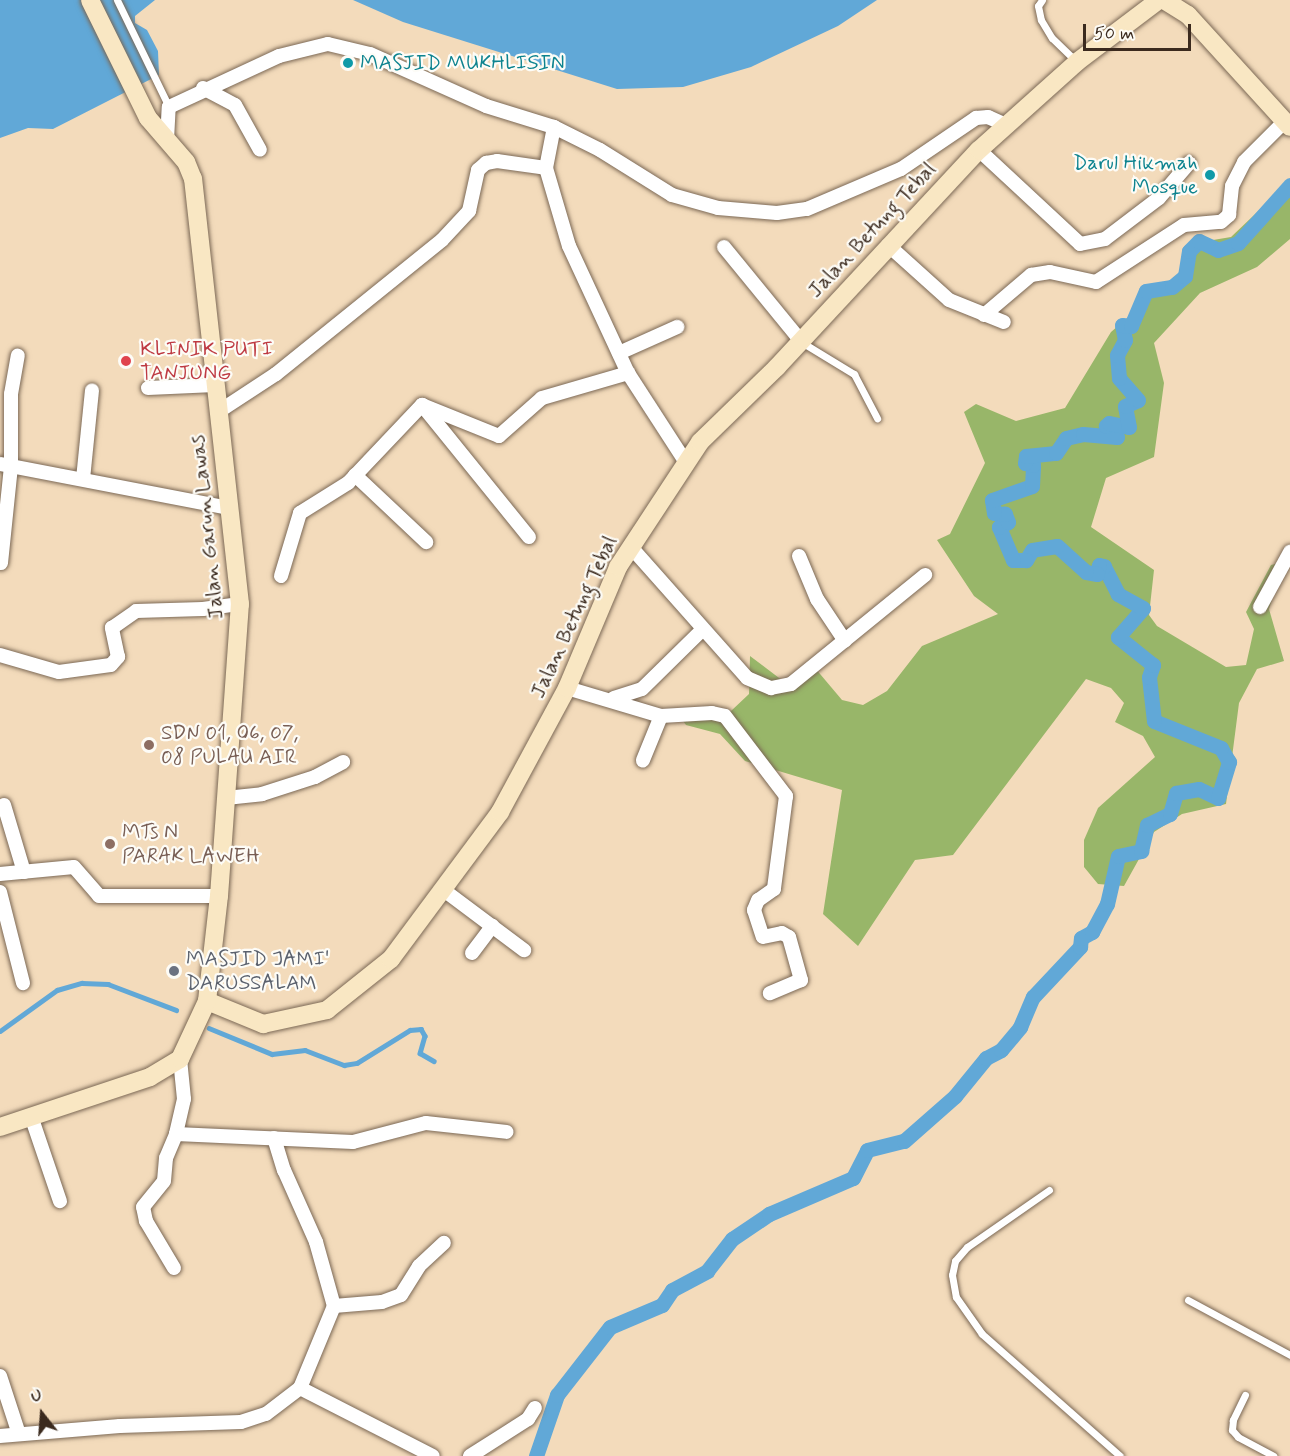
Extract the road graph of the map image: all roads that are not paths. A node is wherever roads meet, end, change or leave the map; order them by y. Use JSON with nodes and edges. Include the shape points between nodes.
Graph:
{"nodes":[{"id":1,"x":90,"y":0,"type":"edge"},
{"id":2,"x":117,"y":0,"type":"edge"},
{"id":3,"x":1042,"y":0,"type":"edge"},
{"id":4,"x":1159,"y":0,"type":"edge"},
{"id":5,"x":1164,"y":0,"type":"edge"},
{"id":6,"x":1077,"y":62,"type":"junction"},
{"id":7,"x":203,"y":88,"type":"junction"},
{"id":8,"x":166,"y":101,"type":"junction"},
{"id":9,"x":1006,"y":125,"type":"junction"},
{"id":10,"x":1287,"y":125,"type":"edge"},
{"id":11,"x":554,"y":127,"type":"junction"},
{"id":12,"x":167,"y":141,"type":"junction"},
{"id":13,"x":260,"y":150,"type":"dead end"},
{"id":14,"x":979,"y":150,"type":"junction"},
{"id":15,"x":1189,"y":163,"type":"dead end"},
{"id":16,"x":546,"y":168,"type":"junction"},
{"id":17,"x":888,"y":245,"type":"junction"},
{"id":18,"x":724,"y":247,"type":"dead end"},
{"id":19,"x":984,"y":315,"type":"junction"},
{"id":20,"x":1004,"y":322,"type":"dead end"},
{"id":21,"x":677,"y":327,"type":"dead end"},
{"id":22,"x":801,"y":341,"type":"junction"},
{"id":23,"x":619,"y":353,"type":"junction"},
{"id":24,"x":18,"y":356,"type":"dead end"},
{"id":25,"x":628,"y":373,"type":"junction"},
{"id":26,"x":214,"y":385,"type":"junction"},
{"id":27,"x":148,"y":388,"type":"dead end"},
{"id":28,"x":92,"y":390,"type":"dead end"},
{"id":29,"x":6,"y":393,"type":"edge"},
{"id":30,"x":422,"y":405,"type":"junction"},
{"id":31,"x":218,"y":412,"type":"junction"},
{"id":32,"x":877,"y":418,"type":"dead end"},
{"id":33,"x":685,"y":461,"type":"junction"},
{"id":34,"x":5,"y":465,"type":"edge"},
{"id":35,"x":355,"y":475,"type":"junction"},
{"id":36,"x":83,"y":479,"type":"junction"},
{"id":37,"x":228,"y":508,"type":"junction"},
{"id":38,"x":2,"y":534,"type":"edge"},
{"id":39,"x":529,"y":537,"type":"dead end"},
{"id":40,"x":426,"y":542,"type":"dead end"},
{"id":41,"x":630,"y":546,"type":"junction"},
{"id":42,"x":1290,"y":552,"type":"edge"},
{"id":43,"x":799,"y":556,"type":"dead end"},
{"id":44,"x":1,"y":563,"type":"edge"},
{"id":45,"x":925,"y":575,"type":"dead end"},
{"id":46,"x":281,"y":576,"type":"dead end"},
{"id":47,"x":240,"y":604,"type":"junction"},
{"id":48,"x":1260,"y":606,"type":"dead end"},
{"id":49,"x":702,"y":630,"type":"junction"},
{"id":50,"x":845,"y":641,"type":"junction"},
{"id":51,"x":0,"y":655,"type":"edge"},
{"id":52,"x":567,"y":688,"type":"junction"},
{"id":53,"x":612,"y":698,"type":"junction"},
{"id":54,"x":661,"y":716,"type":"junction"},
{"id":55,"x":643,"y":760,"type":"dead end"},
{"id":56,"x":343,"y":762,"type":"dead end"},
{"id":57,"x":226,"y":798,"type":"junction"},
{"id":58,"x":4,"y":805,"type":"dead end"},
{"id":59,"x":24,"y":872,"type":"junction"},
{"id":60,"x":0,"y":874,"type":"edge"},
{"id":61,"x":445,"y":891,"type":"junction"},
{"id":62,"x":0,"y":892,"type":"edge"},
{"id":63,"x":219,"y":896,"type":"junction"},
{"id":64,"x":492,"y":926,"type":"junction"},
{"id":65,"x":524,"y":950,"type":"dead end"},
{"id":66,"x":472,"y":953,"type":"dead end"},
{"id":67,"x":23,"y":983,"type":"dead end"},
{"id":68,"x":770,"y":993,"type":"dead end"},
{"id":69,"x":207,"y":1001,"type":"junction"},
{"id":70,"x":180,"y":1059,"type":"junction"},
{"id":71,"x":31,"y":1116,"type":"junction"},
{"id":72,"x":0,"y":1127,"type":"edge"},
{"id":73,"x":507,"y":1132,"type":"dead end"},
{"id":74,"x":176,"y":1134,"type":"junction"},
{"id":75,"x":274,"y":1138,"type":"junction"},
{"id":76,"x":1049,"y":1190,"type":"dead end"},
{"id":77,"x":60,"y":1201,"type":"dead end"},
{"id":78,"x":444,"y":1243,"type":"dead end"},
{"id":79,"x":174,"y":1268,"type":"dead end"},
{"id":80,"x":1188,"y":1300,"type":"dead end"},
{"id":81,"x":334,"y":1306,"type":"junction"},
{"id":82,"x":1290,"y":1354,"type":"edge"},
{"id":83,"x":0,"y":1376,"type":"edge"},
{"id":84,"x":300,"y":1388,"type":"junction"},
{"id":85,"x":1245,"y":1395,"type":"dead end"},
{"id":86,"x":535,"y":1408,"type":"dead end"},
{"id":87,"x":19,"y":1434,"type":"junction"},
{"id":88,"x":0,"y":1436,"type":"edge"},
{"id":89,"x":433,"y":1456,"type":"edge"},
{"id":90,"x":470,"y":1456,"type":"edge"},
{"id":91,"x":1120,"y":1456,"type":"edge"},
{"id":92,"x":1273,"y":1456,"type":"edge"}],
"edges":[{"from":1,"to":12,"type":"street","name":"Jalan Garun Lawas","via":[[148,118]]},
{"from":2,"to":8,"type":"lane"},
{"from":3,"to":6,"type":"lane","via":[[1038,6],[1041,20],[1052,38]]},
{"from":4,"to":6,"type":"street","name":"Jalan Betung Tebal"},
{"from":5,"to":10,"type":"street","via":[[1188,15]]},
{"from":6,"to":9,"type":"street","name":"Jalan Betung Tebal"},
{"from":7,"to":8,"type":"street"},
{"from":7,"to":11,"type":"street","via":[[287,53],[336,44],[377,56],[504,113]]},
{"from":7,"to":13,"type":"street","via":[[235,105]]},
{"from":8,"to":12,"type":"street"},
{"from":9,"to":11,"type":"street","via":[[988,117],[976,118],[892,173],[817,206],[777,213],[718,208],[684,200]]},
{"from":9,"to":14,"type":"street","name":"Jalan Betung Tebal"},
{"from":10,"to":19,"type":"street","via":[[1244,162],[1232,186],[1229,215],[1221,222],[1184,225],[1096,282],[1050,272],[1031,275]]},
{"from":11,"to":16,"type":"street"},
{"from":12,"to":26,"type":"street","name":"Jalan Garun Lawas","via":[[186,162],[193,179]]},
{"from":14,"to":15,"type":"street","via":[[1080,244],[1105,239],[1159,198]]},
{"from":14,"to":17,"type":"street","name":"Jalan Betung Tebal"},
{"from":16,"to":23,"type":"street","via":[[569,246]]},
{"from":16,"to":31,"type":"street","via":[[497,161],[481,166],[469,211],[442,240],[276,374]]},
{"from":17,"to":19,"type":"street","via":[[944,297]]},
{"from":17,"to":22,"type":"street","name":"Jalan Betung Tebal"},
{"from":18,"to":22,"type":"street"},
{"from":19,"to":20,"type":"street"},
{"from":21,"to":23,"type":"street"},
{"from":22,"to":32,"type":"lane","via":[[854,374]]},
{"from":22,"to":33,"type":"street","name":"Jalan Betung Tebal"},
{"from":23,"to":25,"type":"street"},
{"from":24,"to":29,"type":"street"},
{"from":25,"to":30,"type":"street","via":[[542,398],[496,436]]},
{"from":25,"to":33,"type":"street"},
{"from":26,"to":27,"type":"street"},
{"from":26,"to":31,"type":"street","name":"Jalan Garun Lawas"},
{"from":28,"to":36,"type":"street"},
{"from":29,"to":34,"type":"street"},
{"from":30,"to":35,"type":"street"},
{"from":30,"to":39,"type":"street"},
{"from":31,"to":37,"type":"street","name":"Jalan Garun Lawas"},
{"from":33,"to":41,"type":"street","name":"Jalan Betung Tebal"},
{"from":34,"to":36,"type":"street"},
{"from":34,"to":38,"type":"street"},
{"from":35,"to":40,"type":"street"},
{"from":35,"to":46,"type":"street","via":[[300,513]]},
{"from":36,"to":37,"type":"street"},
{"from":37,"to":47,"type":"street","name":"Jalan Garun Lawas"},
{"from":38,"to":44,"type":"street"},
{"from":41,"to":49,"type":"street"},
{"from":41,"to":52,"type":"street","name":"Jalan Betung Tebal","via":[[601,603]]},
{"from":42,"to":48,"type":"street"},
{"from":43,"to":50,"type":"street","via":[[820,605]]},
{"from":45,"to":50,"type":"street"},
{"from":47,"to":51,"type":"street","via":[[196,610],[136,610],[112,628],[117,657],[111,665],[59,672]]},
{"from":47,"to":57,"type":"street","name":"Jalan Garun Lawas"},
{"from":49,"to":50,"type":"street","via":[[747,678],[771,688],[791,684]]},
{"from":49,"to":53,"type":"street","via":[[642,689]]},
{"from":52,"to":53,"type":"street"},
{"from":52,"to":61,"type":"street","name":"Jalan Betung Tebal","via":[[500,812]]},
{"from":53,"to":54,"type":"street"},
{"from":54,"to":55,"type":"street"},
{"from":54,"to":68,"type":"street","via":[[725,716],[786,796],[774,889],[758,900],[754,910],[763,937],[782,933],[789,937],[801,980]]},
{"from":56,"to":57,"type":"street","via":[[315,777],[262,794]]},
{"from":57,"to":63,"type":"street","name":"Jalan Garun Lawas"},
{"from":58,"to":59,"type":"street"},
{"from":59,"to":60,"type":"street"},
{"from":59,"to":63,"type":"street","via":[[74,867],[92,892],[103,897]]},
{"from":61,"to":64,"type":"street"},
{"from":61,"to":69,"type":"street","name":"Jalan Betung Tebal","via":[[391,959],[327,1010],[263,1024]]},
{"from":62,"to":67,"type":"street"},
{"from":63,"to":69,"type":"street","name":"Jalan Garun Lawas"},
{"from":64,"to":65,"type":"street"},
{"from":64,"to":66,"type":"street"},
{"from":69,"to":70,"type":"street","name":"Jalan Garun Lawas"},
{"from":70,"to":71,"type":"street","via":[[150,1077]]},
{"from":70,"to":74,"type":"street","via":[[184,1099]]},
{"from":71,"to":72,"type":"street"},
{"from":71,"to":77,"type":"street"},
{"from":73,"to":75,"type":"street","via":[[426,1123],[353,1142]]},
{"from":74,"to":75,"type":"street"},
{"from":74,"to":79,"type":"street","via":[[166,1158],[164,1181],[143,1205],[146,1221]]},
{"from":75,"to":81,"type":"street","via":[[316,1242]]},
{"from":76,"to":91,"type":"lane","via":[[967,1247],[955,1261],[952,1275],[956,1297],[982,1334]]},
{"from":78,"to":81,"type":"street","via":[[419,1266],[400,1295],[382,1302]]},
{"from":80,"to":82,"type":"lane"},
{"from":81,"to":84,"type":"street"},
{"from":83,"to":87,"type":"street"},
{"from":84,"to":87,"type":"street","via":[[266,1414],[241,1422]]},
{"from":84,"to":89,"type":"street"},
{"from":85,"to":92,"type":"lane","via":[[1232,1430]]},
{"from":86,"to":90,"type":"street","via":[[528,1419]]},
{"from":87,"to":88,"type":"street"}]}
